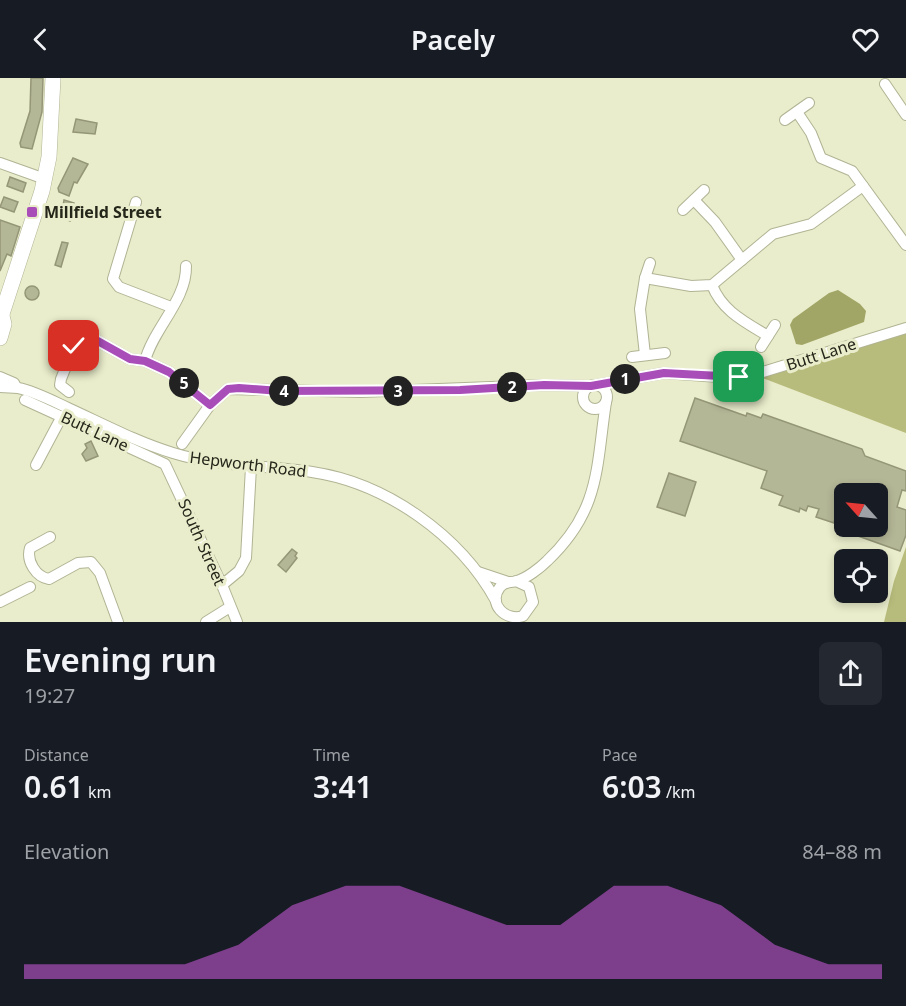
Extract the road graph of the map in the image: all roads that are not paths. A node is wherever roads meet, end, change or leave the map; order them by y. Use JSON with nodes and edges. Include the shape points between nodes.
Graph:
{"nodes":[{"id":1,"x":53,"y":78,"type":"edge"},
{"id":2,"x":885,"y":84,"type":"dead end"},
{"id":3,"x":809,"y":103,"type":"dead end"},
{"id":4,"x":797,"y":112,"type":"junction"},
{"id":5,"x":906,"y":115,"type":"edge"},
{"id":6,"x":785,"y":120,"type":"dead end"},
{"id":7,"x":0,"y":163,"type":"edge"},
{"id":8,"x":45,"y":179,"type":"junction"},
{"id":9,"x":863,"y":186,"type":"junction"},
{"id":10,"x":704,"y":190,"type":"dead end"},
{"id":11,"x":694,"y":200,"type":"junction"},
{"id":12,"x":136,"y":202,"type":"dead end"},
{"id":13,"x":683,"y":210,"type":"dead end"},
{"id":14,"x":906,"y":245,"type":"edge"},
{"id":15,"x":742,"y":260,"type":"junction"},
{"id":16,"x":650,"y":263,"type":"dead end"},
{"id":17,"x":186,"y":266,"type":"dead end"},
{"id":18,"x":645,"y":278,"type":"junction"},
{"id":19,"x":712,"y":285,"type":"junction"},
{"id":20,"x":171,"y":307,"type":"junction"},
{"id":21,"x":1,"y":318,"type":"edge"},
{"id":22,"x":775,"y":325,"type":"dead end"},
{"id":23,"x":906,"y":328,"type":"edge"},
{"id":24,"x":768,"y":336,"type":"junction"},
{"id":25,"x":0,"y":338,"type":"edge"},
{"id":26,"x":761,"y":347,"type":"dead end"},
{"id":27,"x":665,"y":353,"type":"dead end"},
{"id":28,"x":645,"y":355,"type":"junction"},
{"id":29,"x":632,"y":357,"type":"dead end"},
{"id":30,"x":145,"y":361,"type":"junction"},
{"id":31,"x":0,"y":377,"type":"edge"},
{"id":32,"x":627,"y":379,"type":"junction"},
{"id":33,"x":594,"y":386,"type":"junction"},
{"id":34,"x":0,"y":387,"type":"edge"},
{"id":35,"x":16,"y":387,"type":"junction"},
{"id":36,"x":564,"y":387,"type":"junction"},
{"id":37,"x":69,"y":392,"type":"dead end"},
{"id":38,"x":607,"y":399,"type":"junction"},
{"id":39,"x":25,"y":400,"type":"dead end"},
{"id":40,"x":210,"y":405,"type":"junction"},
{"id":41,"x":587,"y":405,"type":"junction"},
{"id":42,"x":62,"y":416,"type":"junction"},
{"id":43,"x":602,"y":431,"type":"junction"},
{"id":44,"x":183,"y":444,"type":"dead end"},
{"id":45,"x":165,"y":464,"type":"joint"},
{"id":46,"x":36,"y":465,"type":"dead end"},
{"id":47,"x":250,"y":467,"type":"junction"},
{"id":48,"x":50,"y":537,"type":"dead end"},
{"id":49,"x":546,"y":562,"type":"junction"},
{"id":50,"x":478,"y":572,"type":"junction"},
{"id":51,"x":512,"y":581,"type":"junction"},
{"id":52,"x":222,"y":585,"type":"junction"},
{"id":53,"x":30,"y":587,"type":"dead end"},
{"id":54,"x":531,"y":591,"type":"junction"},
{"id":55,"x":496,"y":601,"type":"junction"},
{"id":56,"x":0,"y":602,"type":"edge"},
{"id":57,"x":230,"y":607,"type":"junction"},
{"id":58,"x":508,"y":619,"type":"edge"},
{"id":59,"x":522,"y":619,"type":"edge"},
{"id":60,"x":118,"y":622,"type":"edge"},
{"id":61,"x":206,"y":622,"type":"edge"},
{"id":62,"x":237,"y":622,"type":"edge"}],
"edges":[{"from":1,"to":8,"type":"highway"},
{"from":2,"to":5,"type":"street"},
{"from":3,"to":4,"type":"street"},
{"from":4,"to":6,"type":"street"},
{"from":4,"to":9,"type":"street","via":[[821,158],[847,167]]},
{"from":7,"to":8,"type":"street"},
{"from":8,"to":21,"type":"highway"},
{"from":9,"to":14,"type":"street"},
{"from":9,"to":15,"type":"street","via":[[811,224],[773,234]]},
{"from":10,"to":11,"type":"street"},
{"from":11,"to":13,"type":"street"},
{"from":11,"to":15,"type":"street"},
{"from":12,"to":20,"type":"street","via":[[114,279],[119,287]]},
{"from":15,"to":19,"type":"street"},
{"from":16,"to":18,"type":"street"},
{"from":17,"to":20,"type":"street","via":[[183,285]]},
{"from":18,"to":19,"type":"street","via":[[679,285]]},
{"from":18,"to":28,"type":"street","via":[[640,309]]},
{"from":19,"to":24,"type":"street","via":[[728,310]]},
{"from":20,"to":30,"type":"street"},
{"from":21,"to":25,"type":"highway","via":[[4,324]]},
{"from":22,"to":24,"type":"street"},
{"from":23,"to":32,"type":"street","name":"Butt Lane","via":[[756,374],[732,378],[664,373]]},
{"from":24,"to":26,"type":"street"},
{"from":27,"to":28,"type":"street"},
{"from":28,"to":29,"type":"street"},
{"from":30,"to":37,"type":"street","via":[[130,359],[82,335],[61,379],[60,384]]},
{"from":30,"to":40,"type":"street","via":[[169,372]]},
{"from":31,"to":35,"type":"street"},
{"from":32,"to":33,"type":"street","name":"Butt Lane"},
{"from":32,"to":38,"type":"street"},
{"from":33,"to":36,"type":"street","name":"Butt Lane"},
{"from":33,"to":38,"type":"street","via":[[604,389]]},
{"from":33,"to":41,"type":"street","via":[[584,393]]},
{"from":34,"to":35,"type":"street","name":"Hepworth Road"},
{"from":35,"to":47,"type":"street","name":"Hepworth Road","via":[[173,453]]},
{"from":36,"to":40,"type":"street","name":"Butt Lane","via":[[361,392],[239,388],[228,389]]},
{"from":36,"to":41,"type":"street"},
{"from":38,"to":41,"type":"street","via":[[596,409]]},
{"from":38,"to":43,"type":"street"},
{"from":39,"to":42,"type":"street","name":"Butt Lane"},
{"from":40,"to":44,"type":"street","name":"Butt Lane"},
{"from":41,"to":43,"type":"street"},
{"from":42,"to":45,"type":"street","name":"Butt Lane"},
{"from":42,"to":46,"type":"street"},
{"from":43,"to":49,"type":"street","via":[[600,465],[592,494],[574,529]]},
{"from":45,"to":52,"type":"street","name":"South Street"},
{"from":47,"to":50,"type":"street","name":"Hepworth Road","via":[[323,474],[367,488],[416,515]]},
{"from":47,"to":52,"type":"street","via":[[246,558],[239,571]]},
{"from":48,"to":60,"type":"street","via":[[28,553],[39,576],[49,579],[85,561],[96,565]]},
{"from":49,"to":51,"type":"street"},
{"from":49,"to":54,"type":"street"},
{"from":50,"to":51,"type":"street","name":"Hepworth Road"},
{"from":50,"to":55,"type":"street","name":"Hepworth Road"},
{"from":51,"to":54,"type":"street","via":[[525,584]]},
{"from":51,"to":55,"type":"street","via":[[500,587]]},
{"from":52,"to":57,"type":"street","name":"South Street"},
{"from":53,"to":56,"type":"street"},
{"from":54,"to":59,"type":"street","via":[[533,602]]},
{"from":55,"to":58,"type":"street"},
{"from":57,"to":61,"type":"street"},
{"from":57,"to":62,"type":"street","name":"South Street"},
{"from":58,"to":59,"type":"street"}]}
